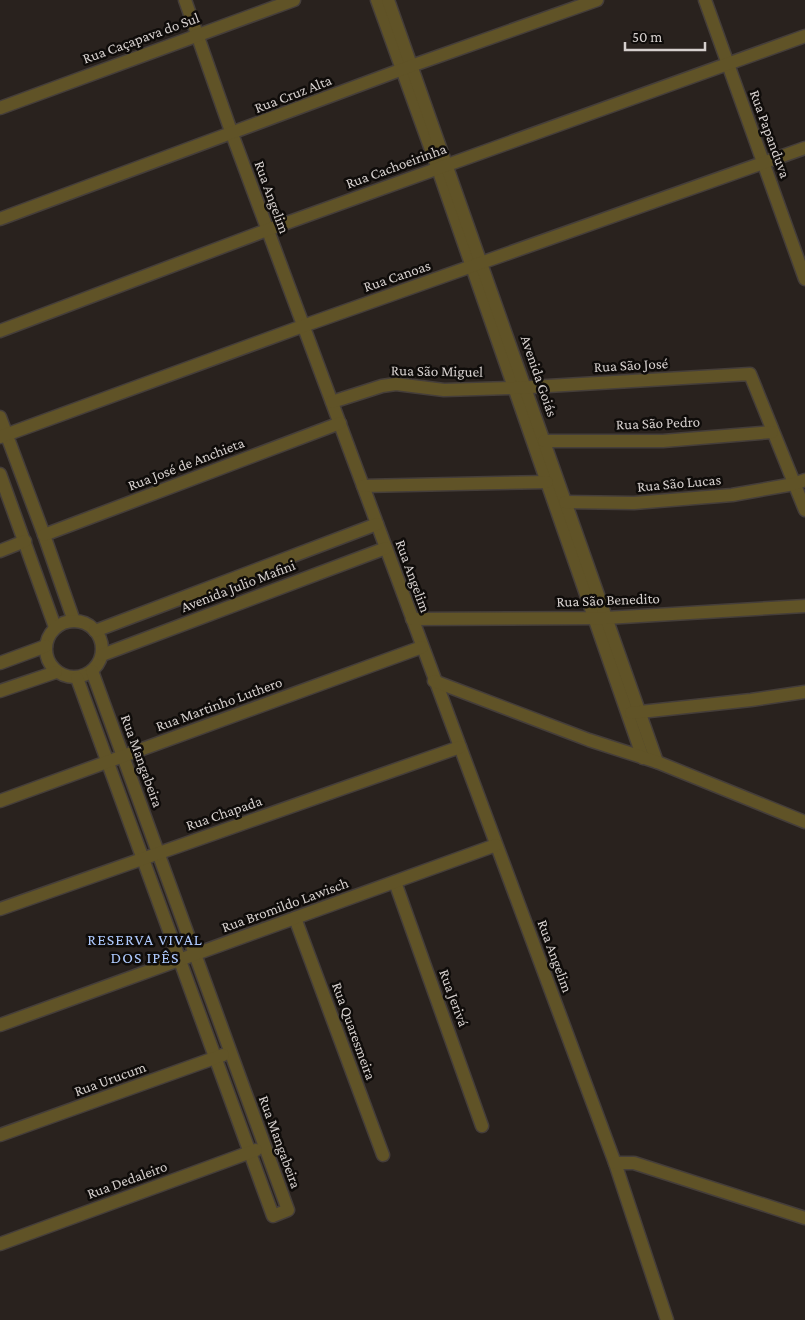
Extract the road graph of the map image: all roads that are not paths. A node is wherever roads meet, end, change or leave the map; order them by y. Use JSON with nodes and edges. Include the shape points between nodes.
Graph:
{"nodes":[{"id":1,"x":185,"y":0,"type":"edge"},
{"id":2,"x":294,"y":0,"type":"edge"},
{"id":3,"x":377,"y":0,"type":"edge"},
{"id":4,"x":388,"y":0,"type":"edge"},
{"id":5,"x":597,"y":0,"type":"edge"},
{"id":6,"x":705,"y":0,"type":"edge"},
{"id":7,"x":197,"y":34,"type":"junction"},
{"id":8,"x":805,"y":36,"type":"edge"},
{"id":9,"x":727,"y":64,"type":"junction"},
{"id":10,"x":407,"y":68,"type":"junction"},
{"id":11,"x":0,"y":108,"type":"edge"},
{"id":12,"x":232,"y":134,"type":"junction"},
{"id":13,"x":805,"y":148,"type":"edge"},
{"id":14,"x":763,"y":164,"type":"junction"},
{"id":15,"x":443,"y":167,"type":"junction"},
{"id":16,"x":0,"y":219,"type":"edge"},
{"id":17,"x":267,"y":230,"type":"junction"},
{"id":18,"x":802,"y":260,"type":"edge"},
{"id":19,"x":477,"y":265,"type":"junction"},
{"id":20,"x":805,"y":279,"type":"edge"},
{"id":21,"x":303,"y":326,"type":"junction"},
{"id":22,"x":0,"y":330,"type":"edge"},
{"id":23,"x":520,"y":387,"type":"junction"},
{"id":24,"x":332,"y":402,"type":"junction"},
{"id":25,"x":0,"y":417,"type":"edge"},
{"id":26,"x":340,"y":423,"type":"junction"},
{"id":27,"x":772,"y":432,"type":"junction"},
{"id":28,"x":3,"y":436,"type":"edge"},
{"id":29,"x":544,"y":441,"type":"junction"},
{"id":30,"x":0,"y":474,"type":"edge"},
{"id":31,"x":547,"y":482,"type":"junction"},
{"id":32,"x":800,"y":482,"type":"edge"},
{"id":33,"x":363,"y":486,"type":"junction"},
{"id":34,"x":566,"y":502,"type":"junction"},
{"id":35,"x":805,"y":510,"type":"edge"},
{"id":36,"x":377,"y":524,"type":"junction"},
{"id":37,"x":44,"y":535,"type":"junction"},
{"id":38,"x":25,"y":541,"type":"junction"},
{"id":39,"x":386,"y":548,"type":"junction"},
{"id":40,"x":0,"y":551,"type":"edge"},
{"id":41,"x":805,"y":606,"type":"edge"},
{"id":42,"x":600,"y":618,"type":"junction"},
{"id":43,"x":412,"y":619,"type":"junction"},
{"id":44,"x":74,"y":621,"type":"junction"},
{"id":45,"x":55,"y":627,"type":"junction"},
{"id":46,"x":95,"y":631,"type":"junction"},
{"id":47,"x":46,"y":646,"type":"junction"},
{"id":48,"x":422,"y":647,"type":"junction"},
{"id":49,"x":102,"y":655,"type":"junction"},
{"id":50,"x":0,"y":663,"type":"edge"},
{"id":51,"x":92,"y":671,"type":"junction"},
{"id":52,"x":56,"y":672,"type":"junction"},
{"id":53,"x":77,"y":678,"type":"junction"},
{"id":54,"x":434,"y":681,"type":"junction"},
{"id":55,"x":0,"y":691,"type":"edge"},
{"id":56,"x":805,"y":692,"type":"edge"},
{"id":57,"x":634,"y":713,"type":"junction"},
{"id":58,"x":460,"y":747,"type":"junction"},
{"id":59,"x":123,"y":756,"type":"junction"},
{"id":60,"x":643,"y":758,"type":"junction"},
{"id":61,"x":107,"y":762,"type":"junction"},
{"id":62,"x":657,"y":762,"type":"junction"},
{"id":63,"x":0,"y":801,"type":"edge"},
{"id":64,"x":805,"y":822,"type":"edge"},
{"id":65,"x":496,"y":845,"type":"junction"},
{"id":66,"x":158,"y":853,"type":"junction"},
{"id":67,"x":143,"y":858,"type":"junction"},
{"id":68,"x":395,"y":882,"type":"junction"},
{"id":69,"x":0,"y":909,"type":"edge"},
{"id":70,"x":295,"y":918,"type":"junction"},
{"id":71,"x":195,"y":954,"type":"junction"},
{"id":72,"x":180,"y":960,"type":"junction"},
{"id":73,"x":0,"y":1025,"type":"edge"},
{"id":74,"x":231,"y":1052,"type":"junction"},
{"id":75,"x":215,"y":1058,"type":"junction"},
{"id":76,"x":482,"y":1126,"type":"dead end"},
{"id":77,"x":0,"y":1135,"type":"edge"},
{"id":78,"x":265,"y":1146,"type":"junction"},
{"id":79,"x":250,"y":1152,"type":"junction"},
{"id":80,"x":383,"y":1155,"type":"dead end"},
{"id":81,"x":615,"y":1163,"type":"junction"},
{"id":82,"x":805,"y":1218,"type":"edge"},
{"id":83,"x":0,"y":1244,"type":"edge"},
{"id":84,"x":667,"y":1320,"type":"edge"}],
"edges":[{"from":1,"to":7,"type":"street","name":"Rua Angelim"},
{"from":2,"to":7,"type":"street","name":"Rua Caçapava do Sul"},
{"from":3,"to":10,"type":"street","name":"Avenida Goiás"},
{"from":4,"to":10,"type":"street","name":"Avenida Goiás"},
{"from":5,"to":10,"type":"street","name":"Rua Cruz Alta"},
{"from":6,"to":9,"type":"street","name":"Rua Papanduva"},
{"from":7,"to":11,"type":"street","name":"Rua Caçapava do Sul"},
{"from":7,"to":12,"type":"street","name":"Rua Angelim"},
{"from":8,"to":9,"type":"street","name":"Rua Cachoeirinha"},
{"from":9,"to":14,"type":"street","name":"Rua Papanduva"},
{"from":9,"to":15,"type":"street","name":"Rua Cachoeirinha"},
{"from":10,"to":12,"type":"street","name":"Rua Cruz Alta"},
{"from":10,"to":15,"type":"street","name":"Avenida Goiás"},
{"from":12,"to":16,"type":"street","name":"Rua Cruz Alta"},
{"from":12,"to":17,"type":"street","name":"Rua Angelim"},
{"from":13,"to":14,"type":"street","name":"Rua Canoas"},
{"from":14,"to":18,"type":"street","name":"Rua Papanduva"},
{"from":14,"to":19,"type":"street","name":"Rua Canoas"},
{"from":15,"to":17,"type":"street","name":"Rua Cachoeirinha"},
{"from":15,"to":19,"type":"street","name":"Avenida Goiás"},
{"from":17,"to":21,"type":"street","name":"Rua Angelim"},
{"from":17,"to":22,"type":"street","name":"Rua Cachoeirinha"},
{"from":18,"to":20,"type":"street","name":"Rua Papanduva"},
{"from":19,"to":21,"type":"street","name":"Rua Canoas"},
{"from":19,"to":23,"type":"street","name":"Avenida Goiás"},
{"from":21,"to":24,"type":"street","name":"Rua Angelim"},
{"from":21,"to":28,"type":"street","name":"Rua Canoas"},
{"from":23,"to":24,"type":"street","name":"Rua São Miguel","via":[[444,390],[396,384]]},
{"from":23,"to":27,"type":"street","name":"Rua São José","via":[[750,374]]},
{"from":23,"to":29,"type":"street","name":"Avenida Goiás"},
{"from":23,"to":31,"type":"street","name":"Avenida Goiás"},
{"from":24,"to":26,"type":"street","name":"Rua Angelim"},
{"from":25,"to":28,"type":"street"},
{"from":26,"to":33,"type":"street","name":"Rua Angelim"},
{"from":26,"to":37,"type":"street","name":"Rua José de Anchieta"},
{"from":27,"to":29,"type":"street","name":"Rua São Pedro","via":[[663,441]]},
{"from":27,"to":32,"type":"street"},
{"from":28,"to":37,"type":"street"},
{"from":29,"to":34,"type":"street","name":"Avenida Goiás"},
{"from":30,"to":38,"type":"street"},
{"from":31,"to":33,"type":"street"},
{"from":31,"to":42,"type":"street","name":"Avenida Goiás"},
{"from":32,"to":34,"type":"street","name":"Rua São Lucas","via":[[732,495],[634,504]]},
{"from":32,"to":35,"type":"street"},
{"from":33,"to":36,"type":"street","name":"Rua Angelim"},
{"from":34,"to":42,"type":"street","name":"Avenida Goiás"},
{"from":36,"to":39,"type":"street","name":"Rua Angelim"},
{"from":36,"to":46,"type":"street","name":"Avenida Julio Mafini"},
{"from":37,"to":44,"type":"street"},
{"from":38,"to":40,"type":"street"},
{"from":38,"to":45,"type":"street"},
{"from":39,"to":43,"type":"street","name":"Rua Angelim"},
{"from":39,"to":49,"type":"street","name":"Avenida Julio Mafini"},
{"from":41,"to":42,"type":"street","name":"Rua São Benedito"},
{"from":42,"to":43,"type":"street","name":"Rua São Benedito"},
{"from":42,"to":57,"type":"street","name":"Avenida Goiás"},
{"from":43,"to":48,"type":"street","name":"Rua Angelim"},
{"from":44,"to":45,"type":"street"},
{"from":44,"to":46,"type":"street"},
{"from":45,"to":47,"type":"street"},
{"from":46,"to":49,"type":"street","via":[[100,638]]},
{"from":47,"to":50,"type":"street"},
{"from":47,"to":52,"type":"street","via":[[46,656]]},
{"from":48,"to":54,"type":"street","name":"Rua Angelim"},
{"from":48,"to":59,"type":"street","name":"Rua Martinho Luthero"},
{"from":49,"to":51,"type":"street"},
{"from":51,"to":53,"type":"street"},
{"from":51,"to":59,"type":"street","name":"Rua Mangabeira"},
{"from":52,"to":53,"type":"street"},
{"from":52,"to":55,"type":"street"},
{"from":53,"to":61,"type":"street","name":"Rua Mangabeira"},
{"from":54,"to":58,"type":"street","name":"Rua Angelim"},
{"from":54,"to":60,"type":"street"},
{"from":56,"to":57,"type":"street"},
{"from":57,"to":60,"type":"street","name":"Avenida Goiás"},
{"from":57,"to":62,"type":"street","name":"Avenida Goiás"},
{"from":58,"to":65,"type":"street","name":"Rua Angelim"},
{"from":58,"to":66,"type":"street","name":"Rua Chapada"},
{"from":59,"to":61,"type":"street","name":"Rua Martinho Luthero"},
{"from":59,"to":66,"type":"street","name":"Rua Mangabeira"},
{"from":60,"to":62,"type":"street"},
{"from":61,"to":63,"type":"street","name":"Rua Martinho Luthero"},
{"from":61,"to":67,"type":"street","name":"Rua Mangabeira"},
{"from":62,"to":64,"type":"street"},
{"from":65,"to":68,"type":"street","name":"Rua Bromildo Lawisch"},
{"from":65,"to":81,"type":"street","name":"Rua Angelim"},
{"from":66,"to":67,"type":"street","name":"Rua Chapada"},
{"from":66,"to":71,"type":"street","name":"Rua Mangabeira"},
{"from":67,"to":69,"type":"street","name":"Rua Chapada"},
{"from":67,"to":72,"type":"street","name":"Rua Mangabeira"},
{"from":68,"to":70,"type":"street","name":"Rua Bromildo Lawisch"},
{"from":68,"to":76,"type":"street","name":"Rua Jerivá"},
{"from":70,"to":71,"type":"street","name":"Rua Bromildo Lawisch"},
{"from":70,"to":80,"type":"street","name":"Rua Quaresmeira"},
{"from":71,"to":72,"type":"street","name":"Rua Bromildo Lawisch"},
{"from":71,"to":74,"type":"street","name":"Rua Mangabeira"},
{"from":72,"to":73,"type":"street","name":"Rua Bromildo Lawisch"},
{"from":72,"to":75,"type":"street","name":"Rua Mangabeira"},
{"from":74,"to":75,"type":"street","name":"Rua Urucum"},
{"from":74,"to":78,"type":"street","name":"Rua Mangabeira"},
{"from":75,"to":77,"type":"street","name":"Rua Urucum"},
{"from":75,"to":79,"type":"street","name":"Rua Mangabeira"},
{"from":78,"to":79,"type":"street","name":"Rua Dedaleiro"},
{"from":78,"to":79,"type":"street","name":"Rua Mangabeira","via":[[288,1210],[273,1216]]},
{"from":79,"to":83,"type":"street","name":"Rua Dedaleiro"},
{"from":81,"to":82,"type":"street","via":[[634,1163]]},
{"from":81,"to":84,"type":"street","name":"Rua Angelim"}]}
